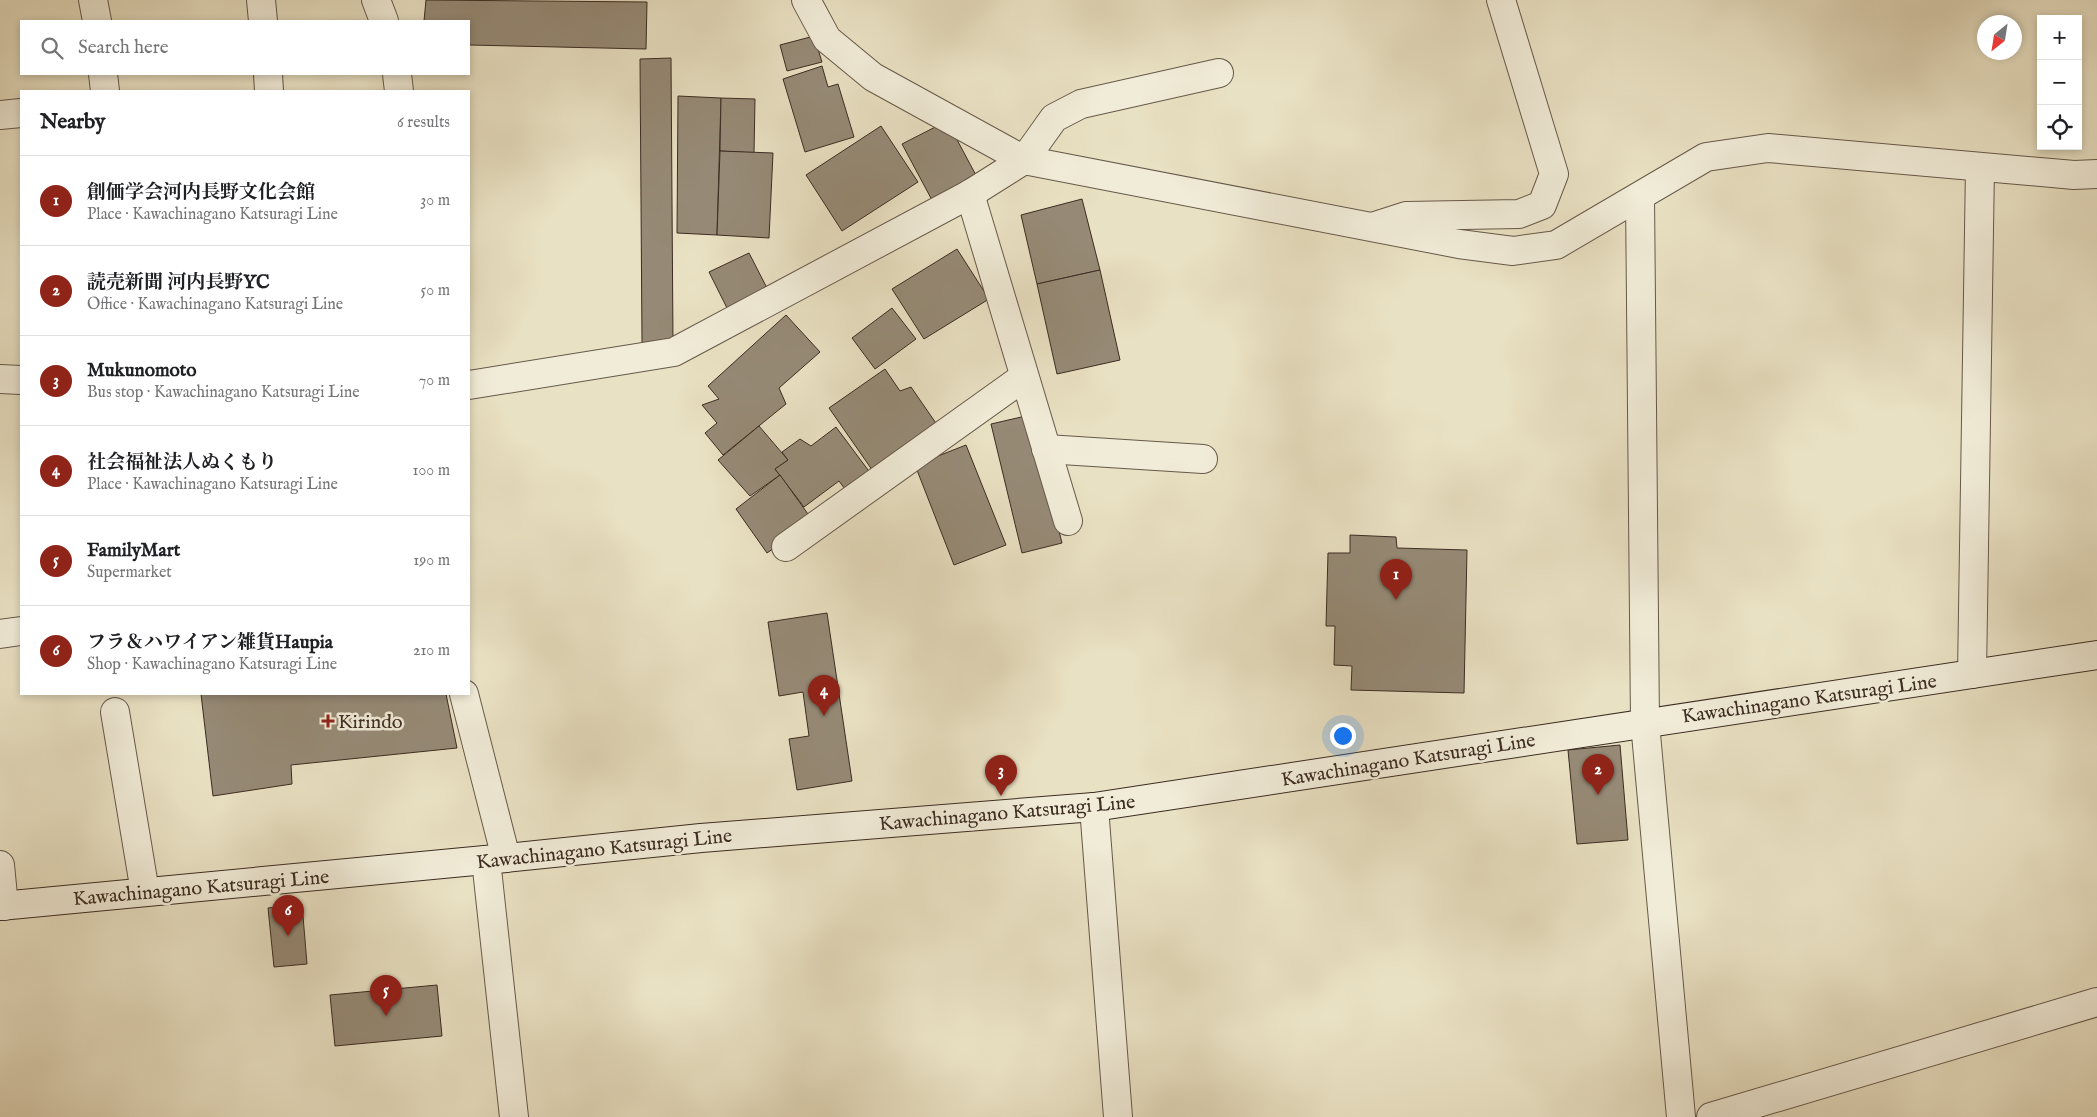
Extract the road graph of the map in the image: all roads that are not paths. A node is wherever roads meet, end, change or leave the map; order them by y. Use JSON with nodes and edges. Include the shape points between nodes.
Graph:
{"nodes":[{"id":1,"x":93,"y":0,"type":"edge"},
{"id":2,"x":261,"y":0,"type":"edge"},
{"id":3,"x":376,"y":0,"type":"edge"},
{"id":4,"x":806,"y":0,"type":"edge"},
{"id":5,"x":1501,"y":0,"type":"edge"},
{"id":6,"x":97,"y":20,"type":"edge"},
{"id":7,"x":263,"y":20,"type":"edge"},
{"id":8,"x":384,"y":20,"type":"edge"},
{"id":9,"x":1220,"y":73,"type":"dead end"},
{"id":10,"x":103,"y":75,"type":"edge"},
{"id":11,"x":268,"y":75,"type":"edge"},
{"id":12,"x":397,"y":75,"type":"edge"},
{"id":13,"x":105,"y":90,"type":"edge"},
{"id":14,"x":269,"y":90,"type":"edge"},
{"id":15,"x":399,"y":90,"type":"edge"},
{"id":16,"x":20,"y":113,"type":"edge"},
{"id":17,"x":0,"y":115,"type":"edge"},
{"id":18,"x":1024,"y":160,"type":"junction"},
{"id":19,"x":1980,"y":167,"type":"junction"},
{"id":20,"x":2097,"y":174,"type":"edge"},
{"id":21,"x":970,"y":194,"type":"junction"},
{"id":22,"x":1640,"y":197,"type":"junction"},
{"id":23,"x":1371,"y":228,"type":"junction"},
{"id":24,"x":1024,"y":377,"type":"junction"},
{"id":25,"x":0,"y":379,"type":"edge"},
{"id":26,"x":20,"y":380,"type":"edge"},
{"id":27,"x":470,"y":385,"type":"edge"},
{"id":28,"x":1046,"y":449,"type":"junction"},
{"id":29,"x":1203,"y":459,"type":"dead end"},
{"id":30,"x":1068,"y":521,"type":"dead end"},
{"id":31,"x":786,"y":547,"type":"dead end"},
{"id":32,"x":20,"y":631,"type":"edge"},
{"id":33,"x":0,"y":634,"type":"edge"},
{"id":34,"x":2097,"y":655,"type":"edge"},
{"id":35,"x":1972,"y":674,"type":"junction"},
{"id":36,"x":464,"y":695,"type":"edge"},
{"id":37,"x":115,"y":712,"type":"dead end"},
{"id":38,"x":1645,"y":723,"type":"junction"},
{"id":39,"x":1094,"y":808,"type":"junction"},
{"id":40,"x":496,"y":859,"type":"junction"},
{"id":41,"x":0,"y":865,"type":"edge"},
{"id":42,"x":144,"y":892,"type":"junction"},
{"id":43,"x":2,"y":906,"type":"edge"},
{"id":44,"x":2097,"y":1002,"type":"edge"},
{"id":45,"x":514,"y":1117,"type":"edge"},
{"id":46,"x":1118,"y":1117,"type":"edge"},
{"id":47,"x":1681,"y":1117,"type":"edge"},
{"id":48,"x":1711,"y":1117,"type":"edge"}],
"edges":[{"from":1,"to":6,"type":"street"},
{"from":2,"to":7,"type":"street"},
{"from":3,"to":8,"type":"street"},
{"from":4,"to":18,"type":"street","via":[[827,39],[873,77]]},
{"from":5,"to":23,"type":"street","via":[[1554,174],[1542,205],[1519,214],[1406,216]]},
{"from":9,"to":18,"type":"street","via":[[1081,104],[1054,118]]},
{"from":10,"to":13,"type":"street"},
{"from":11,"to":14,"type":"street"},
{"from":12,"to":15,"type":"street"},
{"from":16,"to":17,"type":"street"},
{"from":18,"to":21,"type":"street"},
{"from":18,"to":23,"type":"street"},
{"from":19,"to":20,"type":"street"},
{"from":19,"to":22,"type":"street","via":[[1768,148],[1706,157]]},
{"from":19,"to":35,"type":"street"},
{"from":21,"to":24,"type":"street"},
{"from":21,"to":27,"type":"street","via":[[674,352]]},
{"from":22,"to":23,"type":"street","via":[[1556,246],[1513,251]]},
{"from":22,"to":38,"type":"street"},
{"from":24,"to":28,"type":"street"},
{"from":24,"to":31,"type":"street"},
{"from":25,"to":26,"type":"street"},
{"from":28,"to":29,"type":"street"},
{"from":28,"to":30,"type":"street"},
{"from":32,"to":33,"type":"street"},
{"from":34,"to":35,"type":"street","name":"Kawachinagano Katsuragi Line"},
{"from":35,"to":38,"type":"street","name":"Kawachinagano Katsuragi Line"},
{"from":36,"to":40,"type":"street"},
{"from":37,"to":42,"type":"street"},
{"from":38,"to":39,"type":"street","name":"Kawachinagano Katsuragi Line"},
{"from":38,"to":47,"type":"street"},
{"from":39,"to":40,"type":"street","name":"Kawachinagano Katsuragi Line","via":[[700,838]]},
{"from":39,"to":46,"type":"street"},
{"from":40,"to":42,"type":"street","name":"Kawachinagano Katsuragi Line"},
{"from":40,"to":45,"type":"street"},
{"from":41,"to":43,"type":"street"},
{"from":42,"to":43,"type":"street","name":"Kawachinagano Katsuragi Line"},
{"from":44,"to":48,"type":"street"}]}
